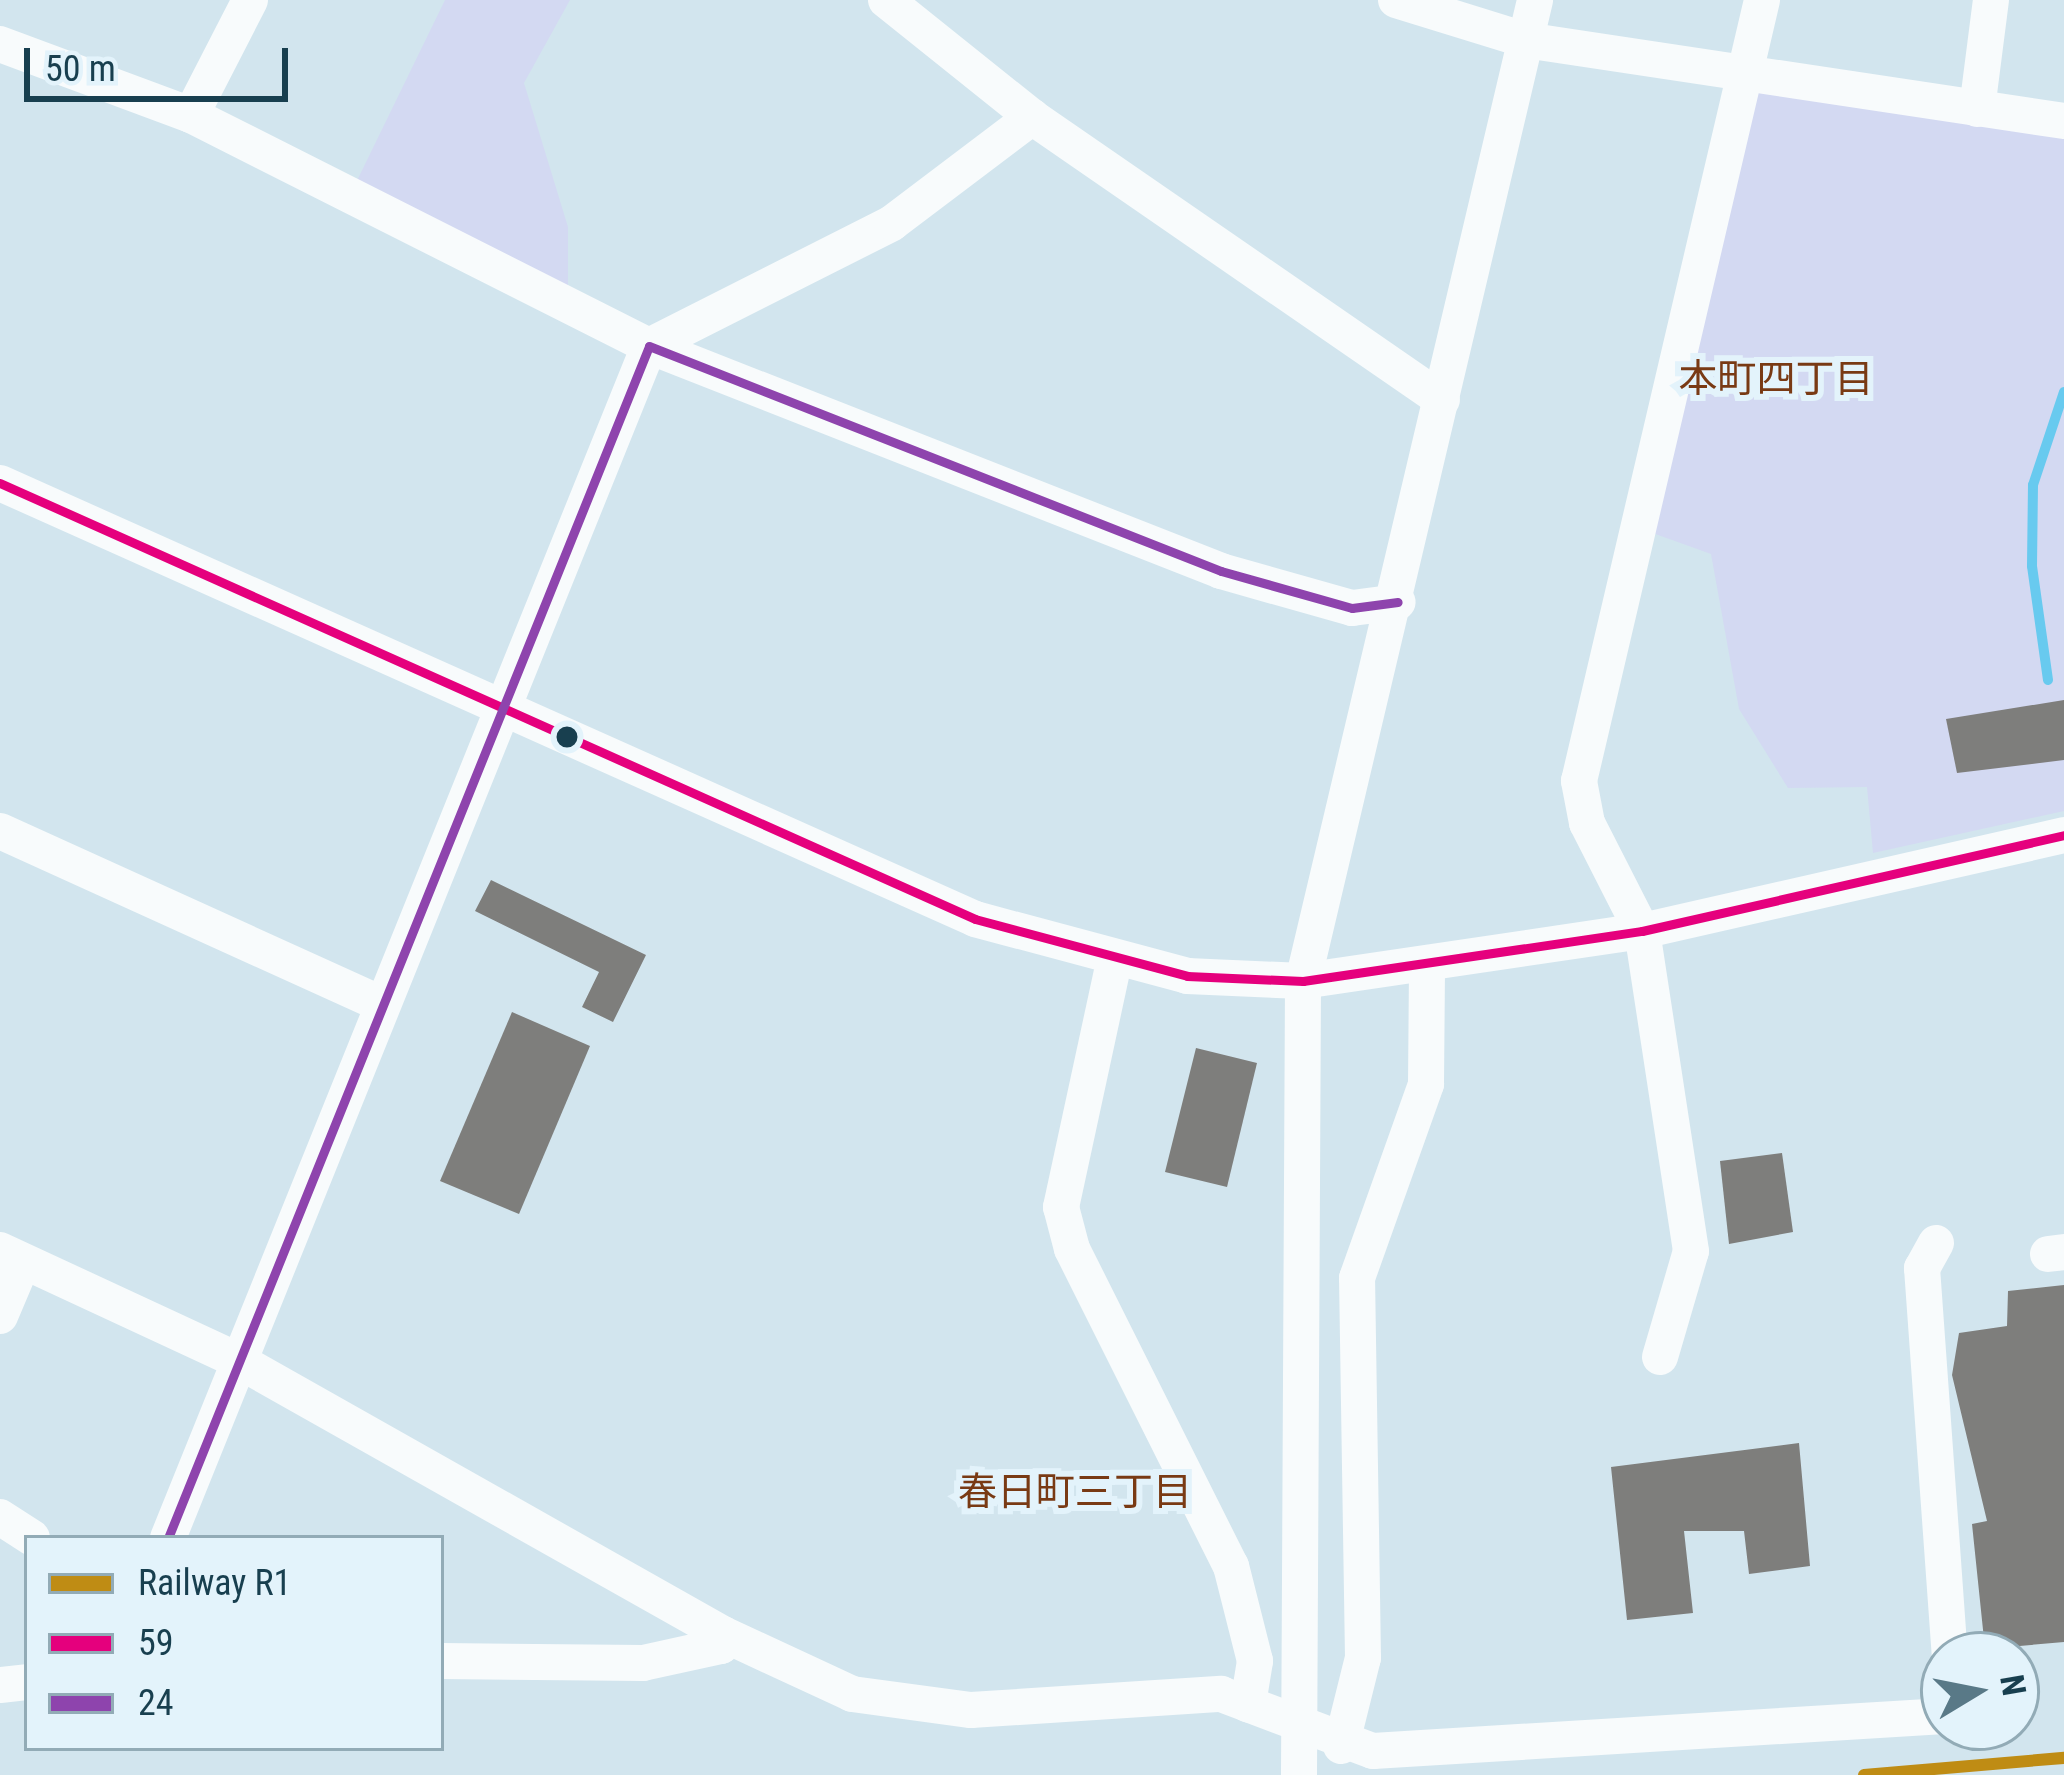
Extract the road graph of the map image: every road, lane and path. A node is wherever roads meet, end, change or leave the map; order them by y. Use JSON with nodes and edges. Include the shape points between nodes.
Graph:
{"nodes":[{"id":1,"x":250,"y":0,"type":"edge"},
{"id":2,"x":886,"y":0,"type":"edge"},
{"id":3,"x":1396,"y":0,"type":"edge"},
{"id":4,"x":1535,"y":0,"type":"edge"},
{"id":5,"x":1762,"y":0,"type":"edge"},
{"id":6,"x":1990,"y":0,"type":"edge"},
{"id":7,"x":940,"y":15,"type":"edge"},
{"id":8,"x":1525,"y":40,"type":"junction"},
{"id":9,"x":0,"y":44,"type":"edge"},
{"id":10,"x":1744,"y":79,"type":"junction"},
{"id":11,"x":1977,"y":109,"type":"junction"},
{"id":12,"x":191,"y":116,"type":"junction"},
{"id":13,"x":1032,"y":117,"type":"junction"},
{"id":14,"x":2064,"y":122,"type":"edge"},
{"id":15,"x":649,"y":346,"type":"junction"},
{"id":16,"x":1442,"y":400,"type":"junction"},
{"id":17,"x":0,"y":483,"type":"edge"},
{"id":18,"x":1398,"y":602,"type":"junction"},
{"id":19,"x":500,"y":706,"type":"junction"},
{"id":20,"x":0,"y":830,"type":"edge"},
{"id":21,"x":2064,"y":835,"type":"edge"},
{"id":22,"x":1642,"y":931,"type":"junction"},
{"id":23,"x":1114,"y":962,"type":"junction"},
{"id":24,"x":1427,"y":964,"type":"junction"},
{"id":25,"x":1303,"y":981,"type":"junction"},
{"id":26,"x":381,"y":1004,"type":"junction"},
{"id":27,"x":1936,"y":1243,"type":"dead end"},
{"id":28,"x":11,"y":1257,"type":"edge"},
{"id":29,"x":0,"y":1316,"type":"edge"},
{"id":30,"x":1660,"y":1357,"type":"dead end"},
{"id":31,"x":239,"y":1361,"type":"junction"},
{"id":32,"x":0,"y":1517,"type":"edge"},
{"id":33,"x":27,"y":1535,"type":"edge"},
{"id":34,"x":169,"y":1535,"type":"edge"},
{"id":35,"x":1948,"y":1631,"type":"edge"},
{"id":36,"x":723,"y":1634,"type":"junction"},
{"id":37,"x":444,"y":1661,"type":"edge"},
{"id":38,"x":1248,"y":1704,"type":"junction"},
{"id":39,"x":1920,"y":1716,"type":"edge"},
{"id":40,"x":1341,"y":1746,"type":"junction"},
{"id":41,"x":1299,"y":1775,"type":"edge"}],
"edges":[{"from":1,"to":12,"type":"street"},
{"from":2,"to":7,"type":"street"},
{"from":3,"to":8,"type":"street"},
{"from":4,"to":8,"type":"street"},
{"from":5,"to":10,"type":"street"},
{"from":6,"to":11,"type":"street"},
{"from":7,"to":13,"type":"street"},
{"from":8,"to":10,"type":"street"},
{"from":8,"to":16,"type":"street"},
{"from":9,"to":12,"type":"street"},
{"from":10,"to":11,"type":"street"},
{"from":10,"to":22,"type":"street","via":[[1579,781],[1587,824]]},
{"from":11,"to":14,"type":"street"},
{"from":12,"to":15,"type":"street"},
{"from":13,"to":15,"type":"street","via":[[892,223]]},
{"from":13,"to":16,"type":"street"},
{"from":15,"to":18,"type":"street","via":[[1221,572],[1352,608]]},
{"from":15,"to":19,"type":"street"},
{"from":16,"to":18,"type":"street"},
{"from":17,"to":19,"type":"street"},
{"from":18,"to":25,"type":"street"},
{"from":19,"to":23,"type":"street","via":[[975,919]]},
{"from":19,"to":26,"type":"street"},
{"from":20,"to":26,"type":"street"},
{"from":21,"to":22,"type":"street"},
{"from":22,"to":24,"type":"street"},
{"from":22,"to":30,"type":"street","via":[[1691,1251]]},
{"from":23,"to":25,"type":"street"},
{"from":23,"to":38,"type":"street","via":[[1060,1207],[1072,1249],[1231,1566],[1255,1660]]},
{"from":24,"to":25,"type":"street"},
{"from":24,"to":40,"type":"street","via":[[1426,1084],[1357,1278],[1363,1658]]},
{"from":25,"to":41,"type":"street"},
{"from":26,"to":31,"type":"street"},
{"from":27,"to":35,"type":"street","via":[[1922,1268]]},
{"from":28,"to":29,"type":"street"},
{"from":28,"to":31,"type":"street"},
{"from":31,"to":34,"type":"street"},
{"from":31,"to":36,"type":"street"},
{"from":32,"to":33,"type":"street"},
{"from":36,"to":37,"type":"street","via":[[721,1646],[643,1663]]},
{"from":36,"to":38,"type":"street","via":[[852,1694],[913,1706],[1221,1694]]},
{"from":38,"to":40,"type":"street"},
{"from":39,"to":40,"type":"street"}]}
